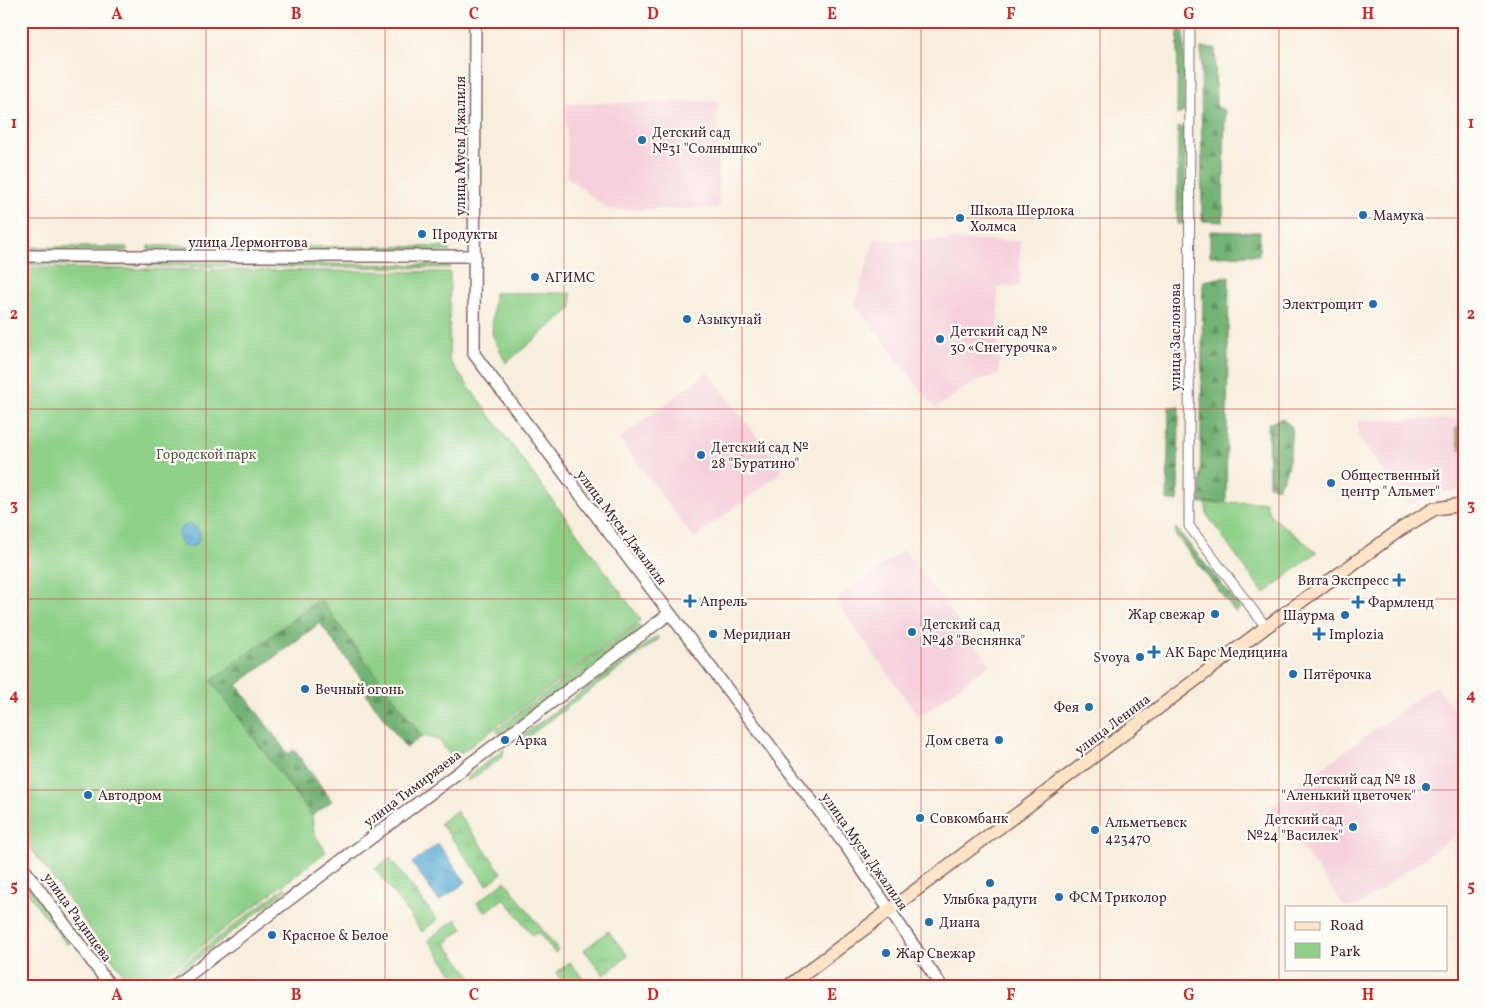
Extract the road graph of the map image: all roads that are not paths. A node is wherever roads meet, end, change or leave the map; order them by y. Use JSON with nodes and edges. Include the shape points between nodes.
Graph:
{"nodes":[{"id":1,"x":474,"y":21,"type":"edge"},
{"id":2,"x":1190,"y":21,"type":"edge"},
{"id":3,"x":21,"y":256,"type":"edge"},
{"id":4,"x":475,"y":256,"type":"junction"},
{"id":5,"x":1464,"y":504,"type":"edge"},
{"id":6,"x":670,"y":614,"type":"junction"},
{"id":7,"x":1266,"y":628,"type":"junction"},
{"id":8,"x":21,"y":865,"type":"edge"},
{"id":9,"x":889,"y":910,"type":"junction"},
{"id":10,"x":111,"y":987,"type":"edge"},
{"id":11,"x":173,"y":987,"type":"edge"},
{"id":12,"x":787,"y":987,"type":"edge"},
{"id":13,"x":942,"y":987,"type":"edge"}],
"edges":[{"from":1,"to":4,"type":"street","name":"улица Мусы Джалиля"},
{"from":2,"to":7,"type":"street","name":"улица Заслонова","via":[[1189,526]]},
{"from":3,"to":4,"type":"street","name":"улица Лермонтова"},
{"from":4,"to":6,"type":"street","name":"улица Мусы Джалиля","via":[[474,354]]},
{"from":5,"to":7,"type":"main road","name":"улица Ленина","via":[[1434,509],[1422,515]]},
{"from":6,"to":9,"type":"street","name":"улица Мусы Джалиля","via":[[848,849]]},
{"from":6,"to":11,"type":"street","name":"улица Тимирязева"},
{"from":7,"to":9,"type":"main road","name":"улица Ленина"},
{"from":8,"to":10,"type":"street","name":"улица Радищева"},
{"from":9,"to":12,"type":"main road","name":"улица Ленина"},
{"from":9,"to":13,"type":"street","name":"улица Мусы Джалиля"}]}
